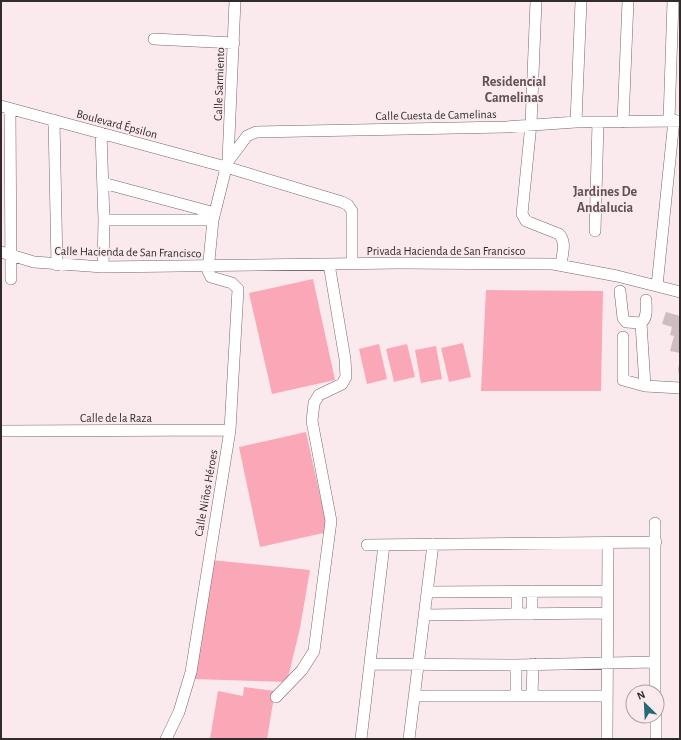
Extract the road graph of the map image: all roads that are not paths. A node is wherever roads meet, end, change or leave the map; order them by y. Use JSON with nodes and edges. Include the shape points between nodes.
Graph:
{"nodes":[{"id":1,"x":235,"y":1,"type":"edge"},
{"id":2,"x":536,"y":1,"type":"edge"},
{"id":3,"x":581,"y":1,"type":"edge"},
{"id":4,"x":628,"y":1,"type":"edge"},
{"id":5,"x":673,"y":1,"type":"edge"},
{"id":6,"x":154,"y":40,"type":"dead end"},
{"id":7,"x":234,"y":43,"type":"junction"},
{"id":8,"x":5,"y":107,"type":"edge"},
{"id":9,"x":54,"y":120,"type":"junction"},
{"id":10,"x":674,"y":120,"type":"edge"},
{"id":11,"x":576,"y":122,"type":"junction"},
{"id":12,"x":598,"y":122,"type":"junction"},
{"id":13,"x":623,"y":122,"type":"junction"},
{"id":14,"x":531,"y":124,"type":"junction"},
{"id":15,"x":101,"y":133,"type":"junction"},
{"id":16,"x":227,"y":164,"type":"junction"},
{"id":17,"x":103,"y":183,"type":"junction"},
{"id":18,"x":214,"y":216,"type":"junction"},
{"id":19,"x":104,"y":220,"type":"junction"},
{"id":20,"x":595,"y":231,"type":"dead end"},
{"id":21,"x":6,"y":254,"type":"edge"},
{"id":22,"x":329,"y":264,"type":"junction"},
{"id":23,"x":352,"y":264,"type":"junction"},
{"id":24,"x":561,"y":264,"type":"junction"},
{"id":25,"x":57,"y":265,"type":"junction"},
{"id":26,"x":209,"y":266,"type":"junction"},
{"id":27,"x":103,"y":267,"type":"junction"},
{"id":28,"x":11,"y":278,"type":"dead end"},
{"id":29,"x":657,"y":286,"type":"junction"},
{"id":30,"x":620,"y":290,"type":"dead end"},
{"id":31,"x":680,"y":292,"type":"edge"},
{"id":32,"x":646,"y":300,"type":"dead end"},
{"id":33,"x":641,"y":323,"type":"junction"},
{"id":34,"x":623,"y":337,"type":"dead end"},
{"id":35,"x":645,"y":386,"type":"junction"},
{"id":36,"x":680,"y":388,"type":"edge"},
{"id":37,"x":230,"y":430,"type":"junction"},
{"id":38,"x":1,"y":431,"type":"edge"},
{"id":39,"x":655,"y":523,"type":"dead end"},
{"id":40,"x":656,"y":542,"type":"junction"},
{"id":41,"x":433,"y":544,"type":"junction"},
{"id":42,"x":608,"y":544,"type":"junction"},
{"id":43,"x":367,"y":545,"type":"dead end"},
{"id":44,"x":384,"y":545,"type":"junction"},
{"id":45,"x":517,"y":591,"type":"junction"},
{"id":46,"x":532,"y":591,"type":"junction"},
{"id":47,"x":608,"y":591,"type":"junction"},
{"id":48,"x":427,"y":592,"type":"junction"},
{"id":49,"x":608,"y":613,"type":"junction"},
{"id":50,"x":517,"y":614,"type":"junction"},
{"id":51,"x":532,"y":614,"type":"junction"},
{"id":52,"x":424,"y":615,"type":"junction"},
{"id":53,"x":607,"y":662,"type":"junction"},
{"id":54,"x":655,"y":662,"type":"junction"},
{"id":55,"x":370,"y":664,"type":"junction"},
{"id":56,"x":418,"y":664,"type":"junction"},
{"id":57,"x":533,"y":664,"type":"junction"},
{"id":58,"x":516,"y":665,"type":"junction"},
{"id":59,"x":655,"y":684,"type":"edge"},
{"id":60,"x":414,"y":696,"type":"junction"},
{"id":61,"x":516,"y":696,"type":"junction"},
{"id":62,"x":532,"y":696,"type":"junction"},
{"id":63,"x":607,"y":696,"type":"junction"},
{"id":64,"x":276,"y":697,"type":"dead end"},
{"id":65,"x":656,"y":724,"type":"edge"},
{"id":66,"x":166,"y":739,"type":"edge"},
{"id":67,"x":361,"y":739,"type":"edge"},
{"id":68,"x":409,"y":739,"type":"edge"},
{"id":69,"x":607,"y":739,"type":"edge"},
{"id":70,"x":656,"y":739,"type":"edge"}],
"edges":[{"from":1,"to":7,"type":"street","name":"Calle Sarmiento"},
{"from":2,"to":14,"type":"street"},
{"from":3,"to":11,"type":"street"},
{"from":4,"to":13,"type":"street"},
{"from":5,"to":10,"type":"street"},
{"from":6,"to":7,"type":"street"},
{"from":7,"to":16,"type":"street","name":"Calle Sarmiento"},
{"from":8,"to":9,"type":"street","name":"Boulevard Épsilon"},
{"from":8,"to":21,"type":"street"},
{"from":9,"to":15,"type":"street","name":"Boulevard Épsilon"},
{"from":9,"to":25,"type":"street"},
{"from":10,"to":13,"type":"street","name":"Calle Cuesta de Camelinas"},
{"from":10,"to":29,"type":"street"},
{"from":11,"to":12,"type":"street","name":"Calle Cuesta de Camelinas"},
{"from":11,"to":14,"type":"street","name":"Calle Cuesta de Camelinas"},
{"from":12,"to":13,"type":"street","name":"Calle Cuesta de Camelinas"},
{"from":12,"to":20,"type":"street"},
{"from":14,"to":16,"type":"street","name":"Calle Cuesta de Camelinas","via":[[506,127],[256,132],[247,136]]},
{"from":14,"to":24,"type":"street","via":[[523,217],[526,221],[562,237],[564,241]]},
{"from":15,"to":16,"type":"street","name":"Boulevard Épsilon"},
{"from":15,"to":17,"type":"street"},
{"from":16,"to":18,"type":"street"},
{"from":16,"to":23,"type":"street","name":"Boulevard Épsilon","via":[[348,205],[352,211]]},
{"from":17,"to":18,"type":"street"},
{"from":17,"to":19,"type":"street"},
{"from":18,"to":19,"type":"street"},
{"from":18,"to":26,"type":"street"},
{"from":19,"to":27,"type":"street"},
{"from":21,"to":25,"type":"street","name":"Calle Hacienda de San Francisco"},
{"from":21,"to":28,"type":"street"},
{"from":22,"to":23,"type":"street","name":"Privada Hacienda de San Francisco"},
{"from":22,"to":26,"type":"street","name":"Privada Hacienda de San Francisco"},
{"from":22,"to":64,"type":"street","via":[[346,377],[342,384],[319,395],[314,404],[312,421],[331,521],[314,651],[302,670]]},
{"from":23,"to":24,"type":"street","name":"Privada Hacienda de San Francisco"},
{"from":24,"to":29,"type":"street","name":"Privada Hacienda de San Francisco"},
{"from":25,"to":27,"type":"street","name":"Calle Hacienda de San Francisco"},
{"from":26,"to":27,"type":"street","name":"Calle Hacienda de San Francisco"},
{"from":26,"to":37,"type":"street","name":"Calle Niños Héroes","via":[[211,277],[232,283],[238,289]]},
{"from":29,"to":31,"type":"street","name":"Privada Hacienda de San Francisco"},
{"from":30,"to":33,"type":"street","via":[[624,320]]},
{"from":32,"to":33,"type":"street","via":[[645,319]]},
{"from":33,"to":35,"type":"street"},
{"from":34,"to":35,"type":"street","via":[[622,379]]},
{"from":35,"to":36,"type":"street"},
{"from":37,"to":38,"type":"street","name":"Calle de la Raza"},
{"from":37,"to":66,"type":"street","name":"Calle Niños Héroes","via":[[190,672],[179,712]]},
{"from":39,"to":40,"type":"street"},
{"from":40,"to":42,"type":"street"},
{"from":40,"to":54,"type":"street"},
{"from":41,"to":42,"type":"street"},
{"from":41,"to":44,"type":"street"},
{"from":41,"to":48,"type":"street"},
{"from":42,"to":47,"type":"street"},
{"from":43,"to":44,"type":"street"},
{"from":44,"to":55,"type":"street"},
{"from":45,"to":46,"type":"street"},
{"from":45,"to":48,"type":"street"},
{"from":45,"to":50,"type":"street"},
{"from":46,"to":47,"type":"street"},
{"from":46,"to":51,"type":"street"},
{"from":47,"to":49,"type":"street"},
{"from":48,"to":52,"type":"street"},
{"from":49,"to":51,"type":"street"},
{"from":49,"to":53,"type":"street"},
{"from":50,"to":51,"type":"street"},
{"from":50,"to":52,"type":"street"},
{"from":52,"to":56,"type":"street"},
{"from":53,"to":54,"type":"street"},
{"from":53,"to":57,"type":"street"},
{"from":53,"to":63,"type":"street"},
{"from":54,"to":59,"type":"street"},
{"from":55,"to":56,"type":"street"},
{"from":55,"to":67,"type":"street"},
{"from":56,"to":58,"type":"street"},
{"from":56,"to":60,"type":"street"},
{"from":57,"to":58,"type":"street"},
{"from":57,"to":62,"type":"street"},
{"from":58,"to":61,"type":"street"},
{"from":60,"to":61,"type":"street"},
{"from":60,"to":68,"type":"street"},
{"from":61,"to":62,"type":"street"},
{"from":62,"to":63,"type":"street"},
{"from":63,"to":69,"type":"street"},
{"from":65,"to":70,"type":"street"}]}
